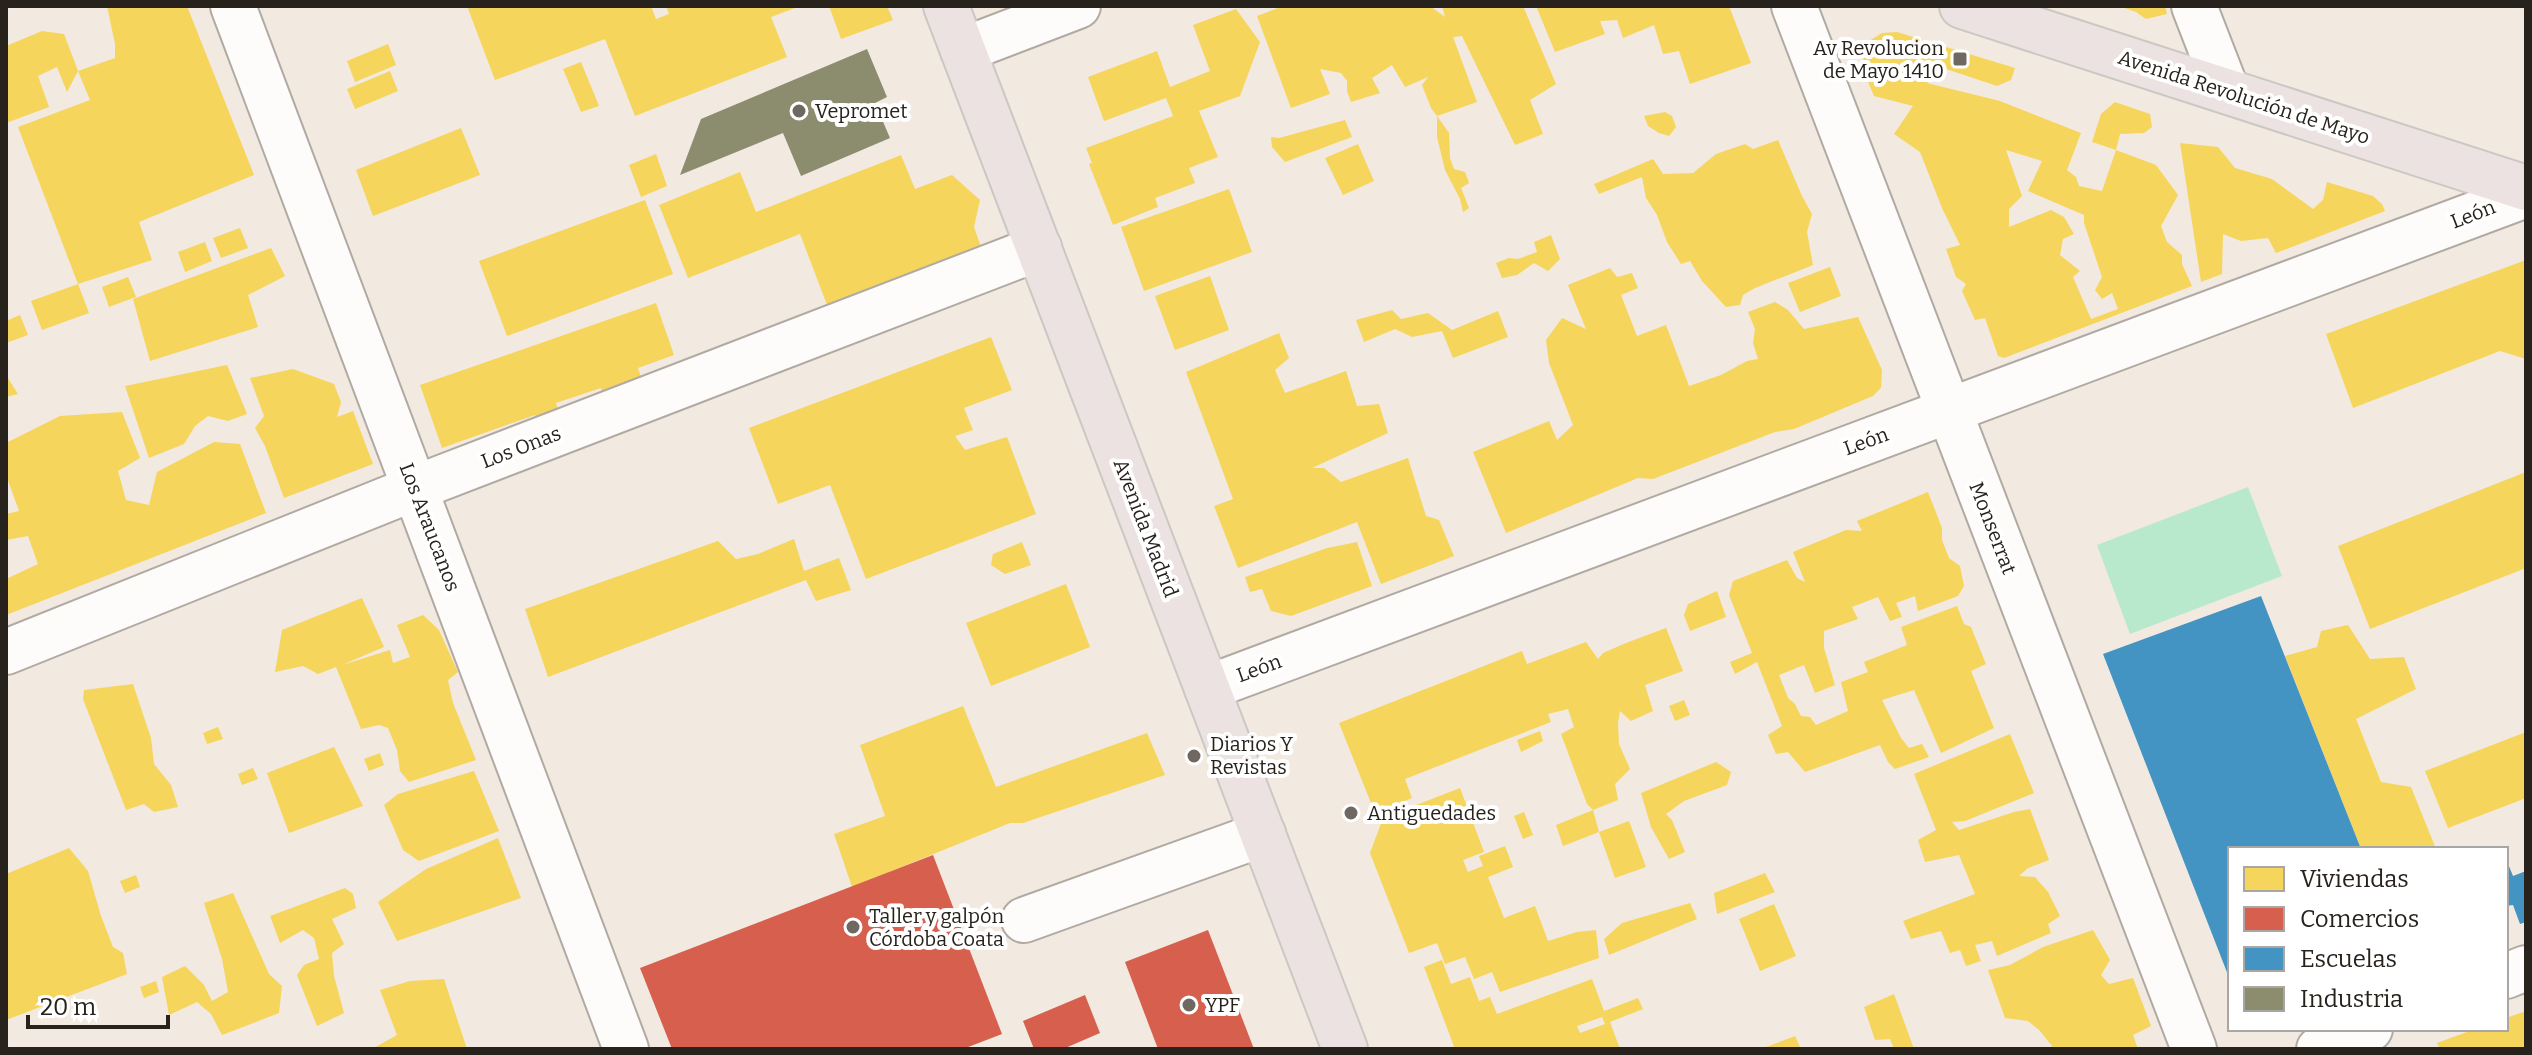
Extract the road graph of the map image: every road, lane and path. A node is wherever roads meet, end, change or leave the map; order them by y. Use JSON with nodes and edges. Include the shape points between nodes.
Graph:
{"nodes":[{"id":1,"x":233,"y":6,"type":"edge"},
{"id":2,"x":946,"y":6,"type":"edge"},
{"id":3,"x":1078,"y":6,"type":"edge"},
{"id":4,"x":1794,"y":6,"type":"edge"},
{"id":5,"x":1962,"y":6,"type":"edge"},
{"id":6,"x":2194,"y":6,"type":"edge"},
{"id":7,"x":963,"y":50,"type":"junction"},
{"id":8,"x":2227,"y":91,"type":"junction"},
{"id":9,"x":2526,"y":188,"type":"edge"},
{"id":10,"x":2526,"y":195,"type":"edge"},
{"id":11,"x":1039,"y":248,"type":"junction"},
{"id":12,"x":1948,"y":411,"type":"junction"},
{"id":13,"x":415,"y":488,"type":"junction"},
{"id":14,"x":6,"y":652,"type":"edge"},
{"id":15,"x":1207,"y":688,"type":"junction"},
{"id":16,"x":1263,"y":834,"type":"junction"},
{"id":17,"x":1024,"y":920,"type":"dead end"},
{"id":18,"x":2365,"y":1031,"type":"edge"},
{"id":19,"x":626,"y":1049,"type":"edge"},
{"id":20,"x":1345,"y":1049,"type":"edge"},
{"id":21,"x":2194,"y":1049,"type":"edge"},
{"id":22,"x":2319,"y":1049,"type":"edge"}],
"edges":[{"from":1,"to":13,"type":"street","name":"Los Araucanos"},
{"from":2,"to":7,"type":"main road","name":"Avenida Madrid"},
{"from":3,"to":7,"type":"street"},
{"from":4,"to":12,"type":"street","name":"Monserrat"},
{"from":5,"to":8,"type":"main road","name":"Avenida Revolución de Mayo"},
{"from":6,"to":8,"type":"street"},
{"from":7,"to":11,"type":"main road","name":"Avenida Madrid"},
{"from":8,"to":9,"type":"main road","name":"Avenida Revolución de Mayo"},
{"from":10,"to":12,"type":"street","name":"León"},
{"from":11,"to":13,"type":"street","name":"Los Onas"},
{"from":11,"to":15,"type":"main road","name":"Avenida Madrid"},
{"from":12,"to":15,"type":"street","name":"León"},
{"from":12,"to":21,"type":"street","name":"Monserrat"},
{"from":13,"to":14,"type":"street","name":"Los Onas"},
{"from":13,"to":19,"type":"street","name":"Los Araucanos"},
{"from":15,"to":16,"type":"main road","name":"Avenida Madrid"},
{"from":16,"to":17,"type":"street"},
{"from":16,"to":20,"type":"main road","name":"Avenida Madrid"},
{"from":18,"to":22,"type":"street"}]}
